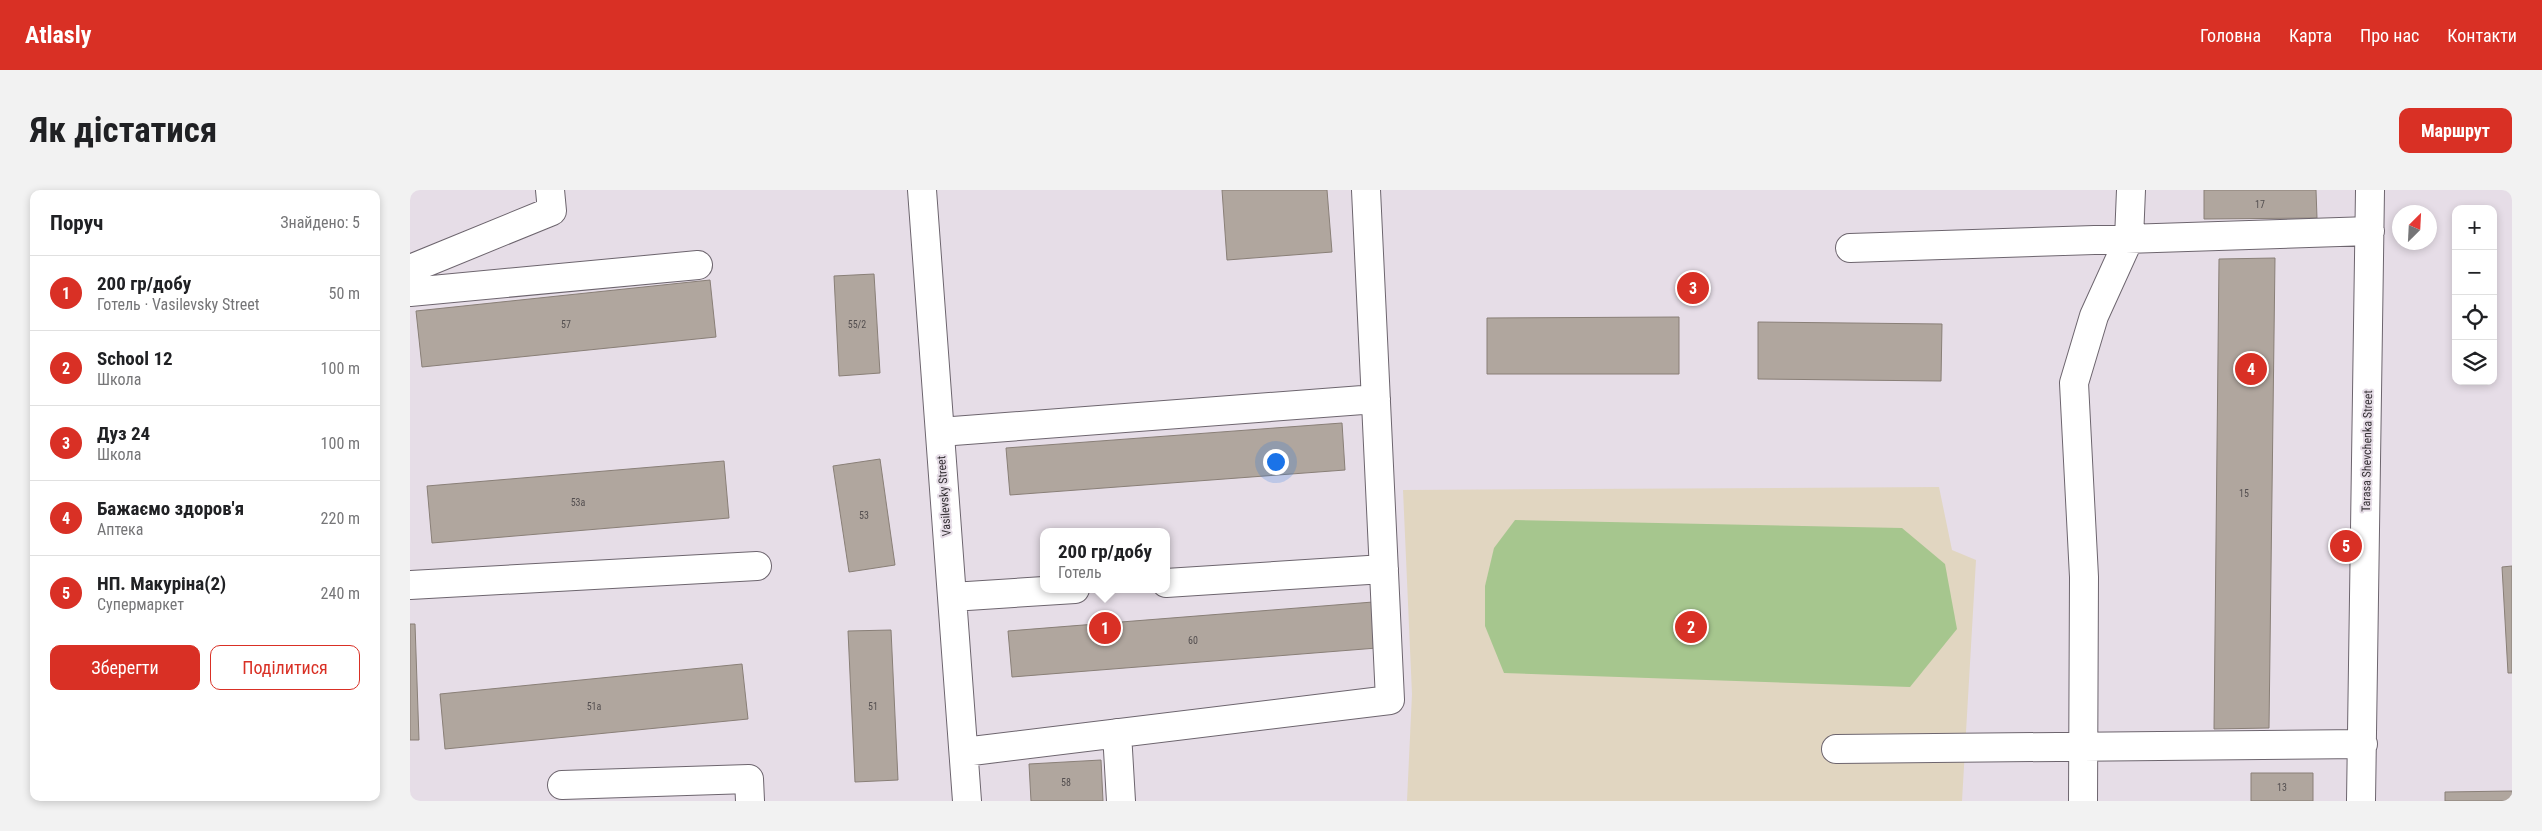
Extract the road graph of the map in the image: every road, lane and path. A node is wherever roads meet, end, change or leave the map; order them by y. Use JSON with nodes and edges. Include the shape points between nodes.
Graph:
{"nodes":[{"id":1,"x":550,"y":190,"type":"edge"},
{"id":2,"x":922,"y":190,"type":"edge"},
{"id":3,"x":1366,"y":190,"type":"edge"},
{"id":4,"x":2131,"y":190,"type":"edge"},
{"id":5,"x":2370,"y":190,"type":"edge"},
{"id":6,"x":2370,"y":231,"type":"junction"},
{"id":7,"x":2129,"y":239,"type":"junction"},
{"id":8,"x":1850,"y":248,"type":"dead end"},
{"id":9,"x":698,"y":266,"type":"dead end"},
{"id":10,"x":410,"y":269,"type":"edge"},
{"id":11,"x":410,"y":292,"type":"edge"},
{"id":12,"x":1376,"y":399,"type":"junction"},
{"id":13,"x":940,"y":432,"type":"junction"},
{"id":14,"x":757,"y":566,"type":"dead end"},
{"id":15,"x":1384,"y":569,"type":"junction"},
{"id":16,"x":1170,"y":583,"type":"edge"},
{"id":17,"x":410,"y":585,"type":"edge"},
{"id":18,"x":1040,"y":591,"type":"edge"},
{"id":19,"x":952,"y":597,"type":"junction"},
{"id":20,"x":1117,"y":733,"type":"junction"},
{"id":21,"x":2362,"y":744,"type":"junction"},
{"id":22,"x":2084,"y":745,"type":"junction"},
{"id":23,"x":1836,"y":749,"type":"dead end"},
{"id":24,"x":964,"y":752,"type":"junction"},
{"id":25,"x":562,"y":785,"type":"dead end"},
{"id":26,"x":750,"y":801,"type":"edge"},
{"id":27,"x":967,"y":801,"type":"edge"},
{"id":28,"x":1121,"y":801,"type":"edge"},
{"id":29,"x":2083,"y":801,"type":"edge"},
{"id":30,"x":2361,"y":801,"type":"edge"}],
"edges":[{"from":1,"to":10,"type":"street","via":[[552,211]]},
{"from":2,"to":13,"type":"street","name":"Vasilevsky Street"},
{"from":3,"to":12,"type":"street"},
{"from":4,"to":7,"type":"street"},
{"from":5,"to":6,"type":"street","name":"Tarasa Shevchenka Street"},
{"from":6,"to":7,"type":"street"},
{"from":6,"to":21,"type":"street","name":"Tarasa Shevchenka Street"},
{"from":7,"to":8,"type":"street"},
{"from":7,"to":22,"type":"street","via":[[2094,316],[2074,383],[2084,577]]},
{"from":9,"to":11,"type":"street"},
{"from":12,"to":13,"type":"street"},
{"from":12,"to":15,"type":"street"},
{"from":13,"to":19,"type":"street","name":"Vasilevsky Street"},
{"from":14,"to":17,"type":"street"},
{"from":15,"to":16,"type":"street"},
{"from":15,"to":20,"type":"street","via":[[1390,700]]},
{"from":18,"to":19,"type":"street"},
{"from":19,"to":24,"type":"street","name":"Vasilevsky Street"},
{"from":20,"to":24,"type":"street"},
{"from":20,"to":28,"type":"street"},
{"from":21,"to":22,"type":"street"},
{"from":21,"to":30,"type":"street","name":"Tarasa Shevchenka Street"},
{"from":22,"to":23,"type":"street"},
{"from":22,"to":29,"type":"street"},
{"from":24,"to":27,"type":"street","name":"Vasilevsky Street"},
{"from":25,"to":26,"type":"street","via":[[750,779]]}]}
